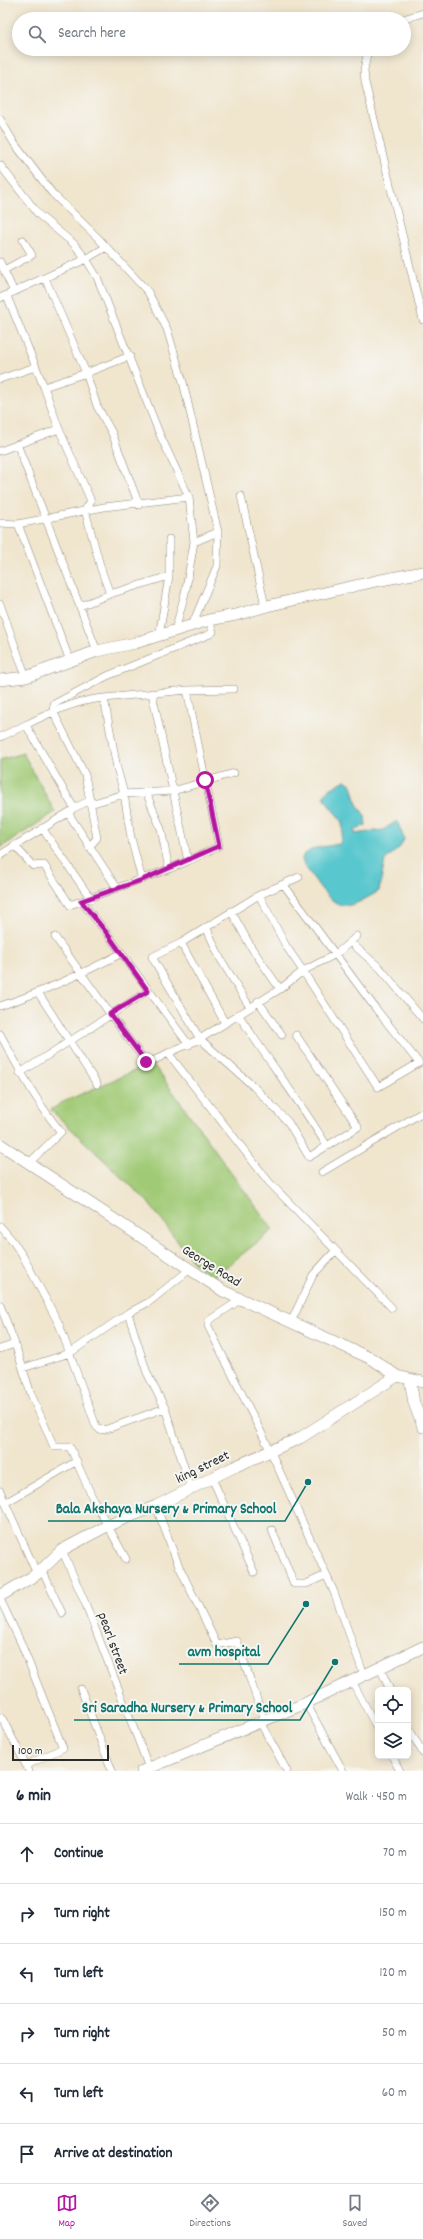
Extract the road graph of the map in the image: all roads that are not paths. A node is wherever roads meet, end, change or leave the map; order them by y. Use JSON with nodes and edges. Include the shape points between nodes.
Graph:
{"nodes":[{"id":1,"x":423,"y":13,"type":"edge"},
{"id":2,"x":411,"y":17,"type":"edge"},
{"id":3,"x":367,"y":56,"type":"edge"},
{"id":4,"x":0,"y":119,"type":"edge"},
{"id":5,"x":0,"y":165,"type":"edge"},
{"id":6,"x":23,"y":240,"type":"dead end"},
{"id":7,"x":106,"y":247,"type":"junction"},
{"id":8,"x":86,"y":259,"type":"junction"},
{"id":9,"x":0,"y":262,"type":"edge"},
{"id":10,"x":4,"y":270,"type":"junction"},
{"id":11,"x":45,"y":278,"type":"junction"},
{"id":12,"x":14,"y":292,"type":"junction"},
{"id":13,"x":3,"y":296,"type":"edge"},
{"id":14,"x":423,"y":320,"type":"edge"},
{"id":15,"x":130,"y":356,"type":"junction"},
{"id":16,"x":35,"y":367,"type":"junction"},
{"id":17,"x":86,"y":373,"type":"junction"},
{"id":18,"x":0,"y":379,"type":"edge"},
{"id":19,"x":44,"y":386,"type":"junction"},
{"id":20,"x":59,"y":429,"type":"junction"},
{"id":21,"x":17,"y":444,"type":"junction"},
{"id":22,"x":0,"y":450,"type":"edge"},
{"id":23,"x":241,"y":496,"type":"dead end"},
{"id":24,"x":189,"y":497,"type":"junction"},
{"id":25,"x":139,"y":504,"type":"junction"},
{"id":26,"x":85,"y":510,"type":"junction"},
{"id":27,"x":44,"y":518,"type":"junction"},
{"id":28,"x":0,"y":522,"type":"edge"},
{"id":29,"x":18,"y":524,"type":"junction"},
{"id":30,"x":218,"y":532,"type":"junction"},
{"id":31,"x":169,"y":539,"type":"dead end"},
{"id":32,"x":194,"y":542,"type":"junction"},
{"id":33,"x":423,"y":572,"type":"edge"},
{"id":34,"x":169,"y":576,"type":"junction"},
{"id":35,"x":110,"y":594,"type":"junction"},
{"id":36,"x":0,"y":604,"type":"edge"},
{"id":37,"x":80,"y":606,"type":"junction"},
{"id":38,"x":265,"y":606,"type":"junction"},
{"id":39,"x":209,"y":620,"type":"junction"},
{"id":40,"x":192,"y":626,"type":"junction"},
{"id":41,"x":175,"y":631,"type":"junction"},
{"id":42,"x":159,"y":636,"type":"junction"},
{"id":43,"x":98,"y":651,"type":"junction"},
{"id":44,"x":70,"y":661,"type":"junction"},
{"id":45,"x":26,"y":677,"type":"junction"},
{"id":46,"x":0,"y":680,"type":"edge"},
{"id":47,"x":234,"y":689,"type":"dead end"},
{"id":48,"x":187,"y":690,"type":"junction"},
{"id":49,"x":152,"y":693,"type":"junction"},
{"id":50,"x":104,"y":698,"type":"junction"},
{"id":51,"x":53,"y":711,"type":"junction"},
{"id":52,"x":26,"y":725,"type":"junction"},
{"id":53,"x":0,"y":738,"type":"edge"},
{"id":54,"x":234,"y":773,"type":"dead end"},
{"id":55,"x":205,"y":780,"type":"junction"},
{"id":56,"x":173,"y":791,"type":"junction"},
{"id":57,"x":146,"y":792,"type":"junction"},
{"id":58,"x":124,"y":794,"type":"junction"},
{"id":59,"x":89,"y":803,"type":"junction"},
{"id":60,"x":71,"y":811,"type":"junction"},
{"id":61,"x":42,"y":828,"type":"junction"},
{"id":62,"x":14,"y":845,"type":"junction"},
{"id":63,"x":89,"y":847,"type":"junction"},
{"id":64,"x":0,"y":855,"type":"edge"},
{"id":65,"x":188,"y":861,"type":"junction"},
{"id":66,"x":169,"y":869,"type":"junction"},
{"id":67,"x":299,"y":877,"type":"dead end"},
{"id":68,"x":142,"y":880,"type":"junction"},
{"id":69,"x":284,"y":885,"type":"junction"},
{"id":70,"x":117,"y":888,"type":"junction"},
{"id":71,"x":259,"y":895,"type":"junction"},
{"id":72,"x":91,"y":899,"type":"junction"},
{"id":73,"x":81,"y":901,"type":"junction"},
{"id":74,"x":231,"y":911,"type":"junction"},
{"id":75,"x":206,"y":927,"type":"junction"},
{"id":76,"x":356,"y":936,"type":"dead end"},
{"id":77,"x":55,"y":937,"type":"dead end"},
{"id":78,"x":350,"y":942,"type":"junction"},
{"id":79,"x":181,"y":943,"type":"junction"},
{"id":80,"x":122,"y":953,"type":"junction"},
{"id":81,"x":336,"y":954,"type":"junction"},
{"id":82,"x":303,"y":971,"type":"junction"},
{"id":83,"x":82,"y":975,"type":"junction"},
{"id":84,"x":280,"y":989,"type":"junction"},
{"id":85,"x":148,"y":991,"type":"junction"},
{"id":86,"x":39,"y":994,"type":"junction"},
{"id":87,"x":258,"y":1001,"type":"junction"},
{"id":88,"x":0,"y":1006,"type":"edge"},
{"id":89,"x":249,"y":1006,"type":"junction"},
{"id":90,"x":110,"y":1014,"type":"junction"},
{"id":91,"x":238,"y":1014,"type":"junction"},
{"id":92,"x":423,"y":1019,"type":"edge"},
{"id":93,"x":225,"y":1023,"type":"junction"},
{"id":94,"x":0,"y":1034,"type":"edge"},
{"id":95,"x":282,"y":1035,"type":"dead end"},
{"id":96,"x":296,"y":1035,"type":"dead end"},
{"id":97,"x":200,"y":1039,"type":"junction"},
{"id":98,"x":69,"y":1041,"type":"junction"},
{"id":99,"x":189,"y":1045,"type":"junction"},
{"id":100,"x":3,"y":1047,"type":"edge"},
{"id":101,"x":168,"y":1053,"type":"junction"},
{"id":102,"x":20,"y":1073,"type":"junction"},
{"id":103,"x":97,"y":1084,"type":"dead end"},
{"id":104,"x":423,"y":1112,"type":"edge"},
{"id":105,"x":0,"y":1144,"type":"edge"},
{"id":106,"x":327,"y":1146,"type":"junction"},
{"id":107,"x":30,"y":1162,"type":"junction"},
{"id":108,"x":322,"y":1172,"type":"dead end"},
{"id":109,"x":0,"y":1226,"type":"edge"},
{"id":110,"x":335,"y":1251,"type":"junction"},
{"id":111,"x":189,"y":1270,"type":"junction"},
{"id":112,"x":240,"y":1300,"type":"junction"},
{"id":113,"x":0,"y":1305,"type":"edge"},
{"id":114,"x":392,"y":1308,"type":"dead end"},
{"id":115,"x":128,"y":1313,"type":"junction"},
{"id":116,"x":291,"y":1322,"type":"junction"},
{"id":117,"x":15,"y":1344,"type":"junction"},
{"id":118,"x":0,"y":1349,"type":"edge"},
{"id":119,"x":70,"y":1353,"type":"junction"},
{"id":120,"x":23,"y":1368,"type":"junction"},
{"id":121,"x":397,"y":1376,"type":"junction"},
{"id":122,"x":410,"y":1380,"type":"junction"},
{"id":123,"x":423,"y":1382,"type":"edge"},
{"id":124,"x":165,"y":1408,"type":"junction"},
{"id":125,"x":423,"y":1427,"type":"edge"},
{"id":126,"x":270,"y":1450,"type":"junction"},
{"id":127,"x":76,"y":1461,"type":"junction"},
{"id":128,"x":212,"y":1478,"type":"junction"},
{"id":129,"x":191,"y":1488,"type":"junction"},
{"id":130,"x":0,"y":1491,"type":"edge"},
{"id":131,"x":6,"y":1503,"type":"junction"},
{"id":132,"x":156,"y":1506,"type":"junction"},
{"id":133,"x":109,"y":1525,"type":"junction"},
{"id":134,"x":272,"y":1530,"type":"dead end"},
{"id":135,"x":62,"y":1550,"type":"junction"},
{"id":136,"x":126,"y":1559,"type":"dead end"},
{"id":137,"x":39,"y":1572,"type":"junction"},
{"id":138,"x":254,"y":1572,"type":"dead end"},
{"id":139,"x":326,"y":1575,"type":"junction"},
{"id":140,"x":0,"y":1596,"type":"edge"},
{"id":141,"x":0,"y":1599,"type":"edge"},
{"id":142,"x":62,"y":1613,"type":"dead end"},
{"id":143,"x":423,"y":1647,"type":"edge"},
{"id":144,"x":380,"y":1668,"type":"junction"},
{"id":145,"x":364,"y":1675,"type":"junction"},
{"id":146,"x":352,"y":1681,"type":"junction"},
{"id":147,"x":389,"y":1687,"type":"edge"},
{"id":148,"x":81,"y":1689,"type":"dead end"},
{"id":149,"x":306,"y":1702,"type":"junction"},
{"id":150,"x":0,"y":1717,"type":"edge"},
{"id":151,"x":262,"y":1721,"type":"junction"},
{"id":152,"x":375,"y":1724,"type":"edge"},
{"id":153,"x":411,"y":1732,"type":"edge"},
{"id":154,"x":423,"y":1753,"type":"edge"},
{"id":155,"x":394,"y":1759,"type":"edge"},
{"id":156,"x":28,"y":1768,"type":"edge"},
{"id":157,"x":150,"y":1769,"type":"edge"},
{"id":158,"x":112,"y":1771,"type":"edge"},
{"id":159,"x":287,"y":1771,"type":"edge"},
{"id":160,"x":343,"y":1771,"type":"edge"},
{"id":161,"x":400,"y":1771,"type":"edge"}],
"edges":[{"from":1,"to":2,"type":"street"},
{"from":3,"to":14,"type":"street","via":[[365,82]]},
{"from":4,"to":7,"type":"street","via":[[14,143],[52,193]]},
{"from":5,"to":8,"type":"street","via":[[39,215],[74,244]]},
{"from":6,"to":10,"type":"street","via":[[32,255]]},
{"from":7,"to":8,"type":"street"},
{"from":7,"to":30,"type":"street","via":[[148,292],[166,329],[183,382]]},
{"from":8,"to":11,"type":"street"},
{"from":8,"to":15,"type":"street","via":[[97,277],[104,299]]},
{"from":9,"to":10,"type":"street"},
{"from":10,"to":12,"type":"street"},
{"from":11,"to":12,"type":"street"},
{"from":11,"to":17,"type":"street"},
{"from":12,"to":13,"type":"street"},
{"from":13,"to":16,"type":"street"},
{"from":15,"to":17,"type":"street"},
{"from":15,"to":24,"type":"street","via":[[160,435]]},
{"from":16,"to":18,"type":"street"},
{"from":16,"to":19,"type":"street"},
{"from":17,"to":19,"type":"street"},
{"from":17,"to":25,"type":"street","via":[[97,406],[112,433]]},
{"from":19,"to":20,"type":"street"},
{"from":20,"to":21,"type":"street"},
{"from":20,"to":26,"type":"street","via":[[91,500]]},
{"from":21,"to":22,"type":"street"},
{"from":21,"to":27,"type":"street"},
{"from":23,"to":38,"type":"street"},
{"from":24,"to":25,"type":"street"},
{"from":24,"to":32,"type":"street"},
{"from":25,"to":26,"type":"street"},
{"from":26,"to":27,"type":"street","via":[[65,516]]},
{"from":26,"to":35,"type":"street"},
{"from":27,"to":29,"type":"street"},
{"from":27,"to":37,"type":"street"},
{"from":28,"to":29,"type":"street"},
{"from":29,"to":44,"type":"street"},
{"from":30,"to":32,"type":"street"},
{"from":30,"to":40,"type":"street","via":[[217,566]]},
{"from":31,"to":34,"type":"street"},
{"from":32,"to":41,"type":"street"},
{"from":33,"to":38,"type":"street"},
{"from":34,"to":35,"type":"street"},
{"from":34,"to":42,"type":"street"},
{"from":35,"to":37,"type":"street"},
{"from":36,"to":45,"type":"street"},
{"from":37,"to":43,"type":"street"},
{"from":38,"to":39,"type":"street","via":[[236,616]]},
{"from":39,"to":40,"type":"street"},
{"from":39,"to":51,"type":"street","via":[[213,632],[210,634],[107,676],[54,704]]},
{"from":40,"to":41,"type":"street"},
{"from":41,"to":42,"type":"street"},
{"from":42,"to":43,"type":"street"},
{"from":43,"to":44,"type":"street"},
{"from":44,"to":45,"type":"street"},
{"from":45,"to":46,"type":"street"},
{"from":47,"to":48,"type":"street"},
{"from":48,"to":49,"type":"street"},
{"from":48,"to":55,"type":"street"},
{"from":49,"to":50,"type":"street"},
{"from":49,"to":56,"type":"street"},
{"from":50,"to":51,"type":"street","via":[[88,699]]},
{"from":50,"to":58,"type":"street"},
{"from":51,"to":52,"type":"street"},
{"from":51,"to":59,"type":"street","via":[[85,775]]},
{"from":52,"to":53,"type":"street"},
{"from":52,"to":60,"type":"street"},
{"from":54,"to":55,"type":"street"},
{"from":55,"to":56,"type":"street"},
{"from":55,"to":65,"type":"street","via":[[219,846]]},
{"from":56,"to":57,"type":"street"},
{"from":56,"to":65,"type":"street"},
{"from":57,"to":58,"type":"street"},
{"from":57,"to":66,"type":"street","via":[[161,829]]},
{"from":58,"to":59,"type":"street"},
{"from":58,"to":68,"type":"street","via":[[131,838]]},
{"from":59,"to":60,"type":"street"},
{"from":59,"to":63,"type":"street","via":[[97,838]]},
{"from":60,"to":61,"type":"street"},
{"from":60,"to":63,"type":"street"},
{"from":61,"to":62,"type":"street"},
{"from":61,"to":72,"type":"street"},
{"from":62,"to":64,"type":"street"},
{"from":62,"to":73,"type":"street","via":[[33,866],[44,865],[70,905]]},
{"from":63,"to":70,"type":"street"},
{"from":65,"to":66,"type":"street"},
{"from":66,"to":68,"type":"street"},
{"from":67,"to":69,"type":"street"},
{"from":68,"to":70,"type":"street"},
{"from":69,"to":71,"type":"street"},
{"from":69,"to":81,"type":"street"},
{"from":70,"to":72,"type":"street"},
{"from":71,"to":74,"type":"street"},
{"from":71,"to":82,"type":"street","via":[[286,946]]},
{"from":72,"to":73,"type":"street"},
{"from":73,"to":80,"type":"street"},
{"from":74,"to":75,"type":"street"},
{"from":74,"to":84,"type":"street","via":[[251,947]]},
{"from":75,"to":79,"type":"street"},
{"from":75,"to":89,"type":"street","via":[[220,958]]},
{"from":76,"to":78,"type":"street"},
{"from":77,"to":83,"type":"street"},
{"from":78,"to":81,"type":"street"},
{"from":78,"to":92,"type":"street","via":[[380,968]]},
{"from":79,"to":93,"type":"street"},
{"from":79,"to":97,"type":"street","via":[[152,957]]},
{"from":80,"to":83,"type":"street"},
{"from":80,"to":85,"type":"street"},
{"from":81,"to":82,"type":"street"},
{"from":81,"to":82,"type":"street","via":[[419,1063],[381,1087],[378,1087]]},
{"from":82,"to":84,"type":"street"},
{"from":83,"to":86,"type":"street"},
{"from":83,"to":90,"type":"street"},
{"from":84,"to":87,"type":"street"},
{"from":85,"to":90,"type":"street"},
{"from":85,"to":99,"type":"street"},
{"from":86,"to":88,"type":"street"},
{"from":86,"to":98,"type":"street"},
{"from":87,"to":89,"type":"street"},
{"from":87,"to":95,"type":"street"},
{"from":89,"to":91,"type":"street"},
{"from":90,"to":98,"type":"street"},
{"from":90,"to":101,"type":"street","via":[[146,1062]]},
{"from":91,"to":93,"type":"street"},
{"from":91,"to":106,"type":"street"},
{"from":93,"to":97,"type":"street"},
{"from":94,"to":100,"type":"street"},
{"from":96,"to":106,"type":"street","via":[[358,1127]]},
{"from":97,"to":99,"type":"street"},
{"from":97,"to":106,"type":"street","via":[[254,1087],[288,1122],[309,1157]]},
{"from":98,"to":102,"type":"street"},
{"from":98,"to":103,"type":"street"},
{"from":99,"to":101,"type":"street"},
{"from":100,"to":102,"type":"street"},
{"from":101,"to":110,"type":"street","via":[[269,1182]]},
{"from":102,"to":107,"type":"street","via":[[61,1132]]},
{"from":104,"to":108,"type":"street"},
{"from":105,"to":107,"type":"street","name":"George Road"},
{"from":107,"to":111,"type":"street","name":"George Road"},
{"from":109,"to":119,"type":"street","via":[[12,1240],[37,1281],[64,1335]]},
{"from":110,"to":114,"type":"street"},
{"from":110,"to":116,"type":"street","via":[[313,1275]]},
{"from":111,"to":112,"type":"street","name":"George Road"},
{"from":111,"to":115,"type":"street","via":[[149,1302]]},
{"from":112,"to":116,"type":"street","name":"George Road"},
{"from":112,"to":126,"type":"street","via":[[208,1321],[208,1326]]},
{"from":113,"to":117,"type":"street"},
{"from":115,"to":119,"type":"street"},
{"from":115,"to":124,"type":"street","via":[[147,1372]]},
{"from":116,"to":121,"type":"street","name":"George Road","via":[[372,1359]]},
{"from":117,"to":118,"type":"street"},
{"from":117,"to":120,"type":"street"},
{"from":119,"to":120,"type":"street"},
{"from":119,"to":124,"type":"street","via":[[83,1393],[100,1430]]},
{"from":120,"to":127,"type":"street","via":[[42,1423],[54,1447],[70,1447]]},
{"from":121,"to":122,"type":"street","name":"George Road"},
{"from":121,"to":126,"type":"street","name":"king street","via":[[300,1438]]},
{"from":122,"to":123,"type":"street","name":"George Road"},
{"from":122,"to":125,"type":"street","via":[[414,1403]]},
{"from":124,"to":129,"type":"street"},
{"from":126,"to":128,"type":"street","name":"king street"},
{"from":126,"to":139,"type":"street"},
{"from":127,"to":131,"type":"street"},
{"from":127,"to":133,"type":"street","via":[[93,1499]]},
{"from":128,"to":129,"type":"street","name":"king street"},
{"from":128,"to":138,"type":"street"},
{"from":129,"to":132,"type":"street","name":"king street"},
{"from":130,"to":131,"type":"street"},
{"from":131,"to":137,"type":"street"},
{"from":132,"to":133,"type":"street","name":"king street"},
{"from":132,"to":151,"type":"street","via":[[178,1564],[217,1645],[236,1641]]},
{"from":133,"to":135,"type":"street","name":"king street"},
{"from":133,"to":136,"type":"street"},
{"from":134,"to":139,"type":"street","via":[[294,1584],[306,1584]]},
{"from":135,"to":137,"type":"street","name":"king street"},
{"from":135,"to":157,"type":"street","name":"pearl street"},
{"from":137,"to":140,"type":"street","name":"king street"},
{"from":137,"to":142,"type":"street"},
{"from":139,"to":145,"type":"street"},
{"from":141,"to":156,"type":"street","via":[[21,1643],[63,1748]]},
{"from":143,"to":144,"type":"street"},
{"from":144,"to":145,"type":"street"},
{"from":144,"to":147,"type":"street"},
{"from":145,"to":146,"type":"street"},
{"from":146,"to":149,"type":"street"},
{"from":146,"to":152,"type":"street"},
{"from":148,"to":158,"type":"street"},
{"from":149,"to":151,"type":"street"},
{"from":149,"to":160,"type":"street"},
{"from":150,"to":156,"type":"street"},
{"from":151,"to":157,"type":"street"},
{"from":151,"to":159,"type":"street"},
{"from":153,"to":154,"type":"street"},
{"from":155,"to":161,"type":"street"}]}
